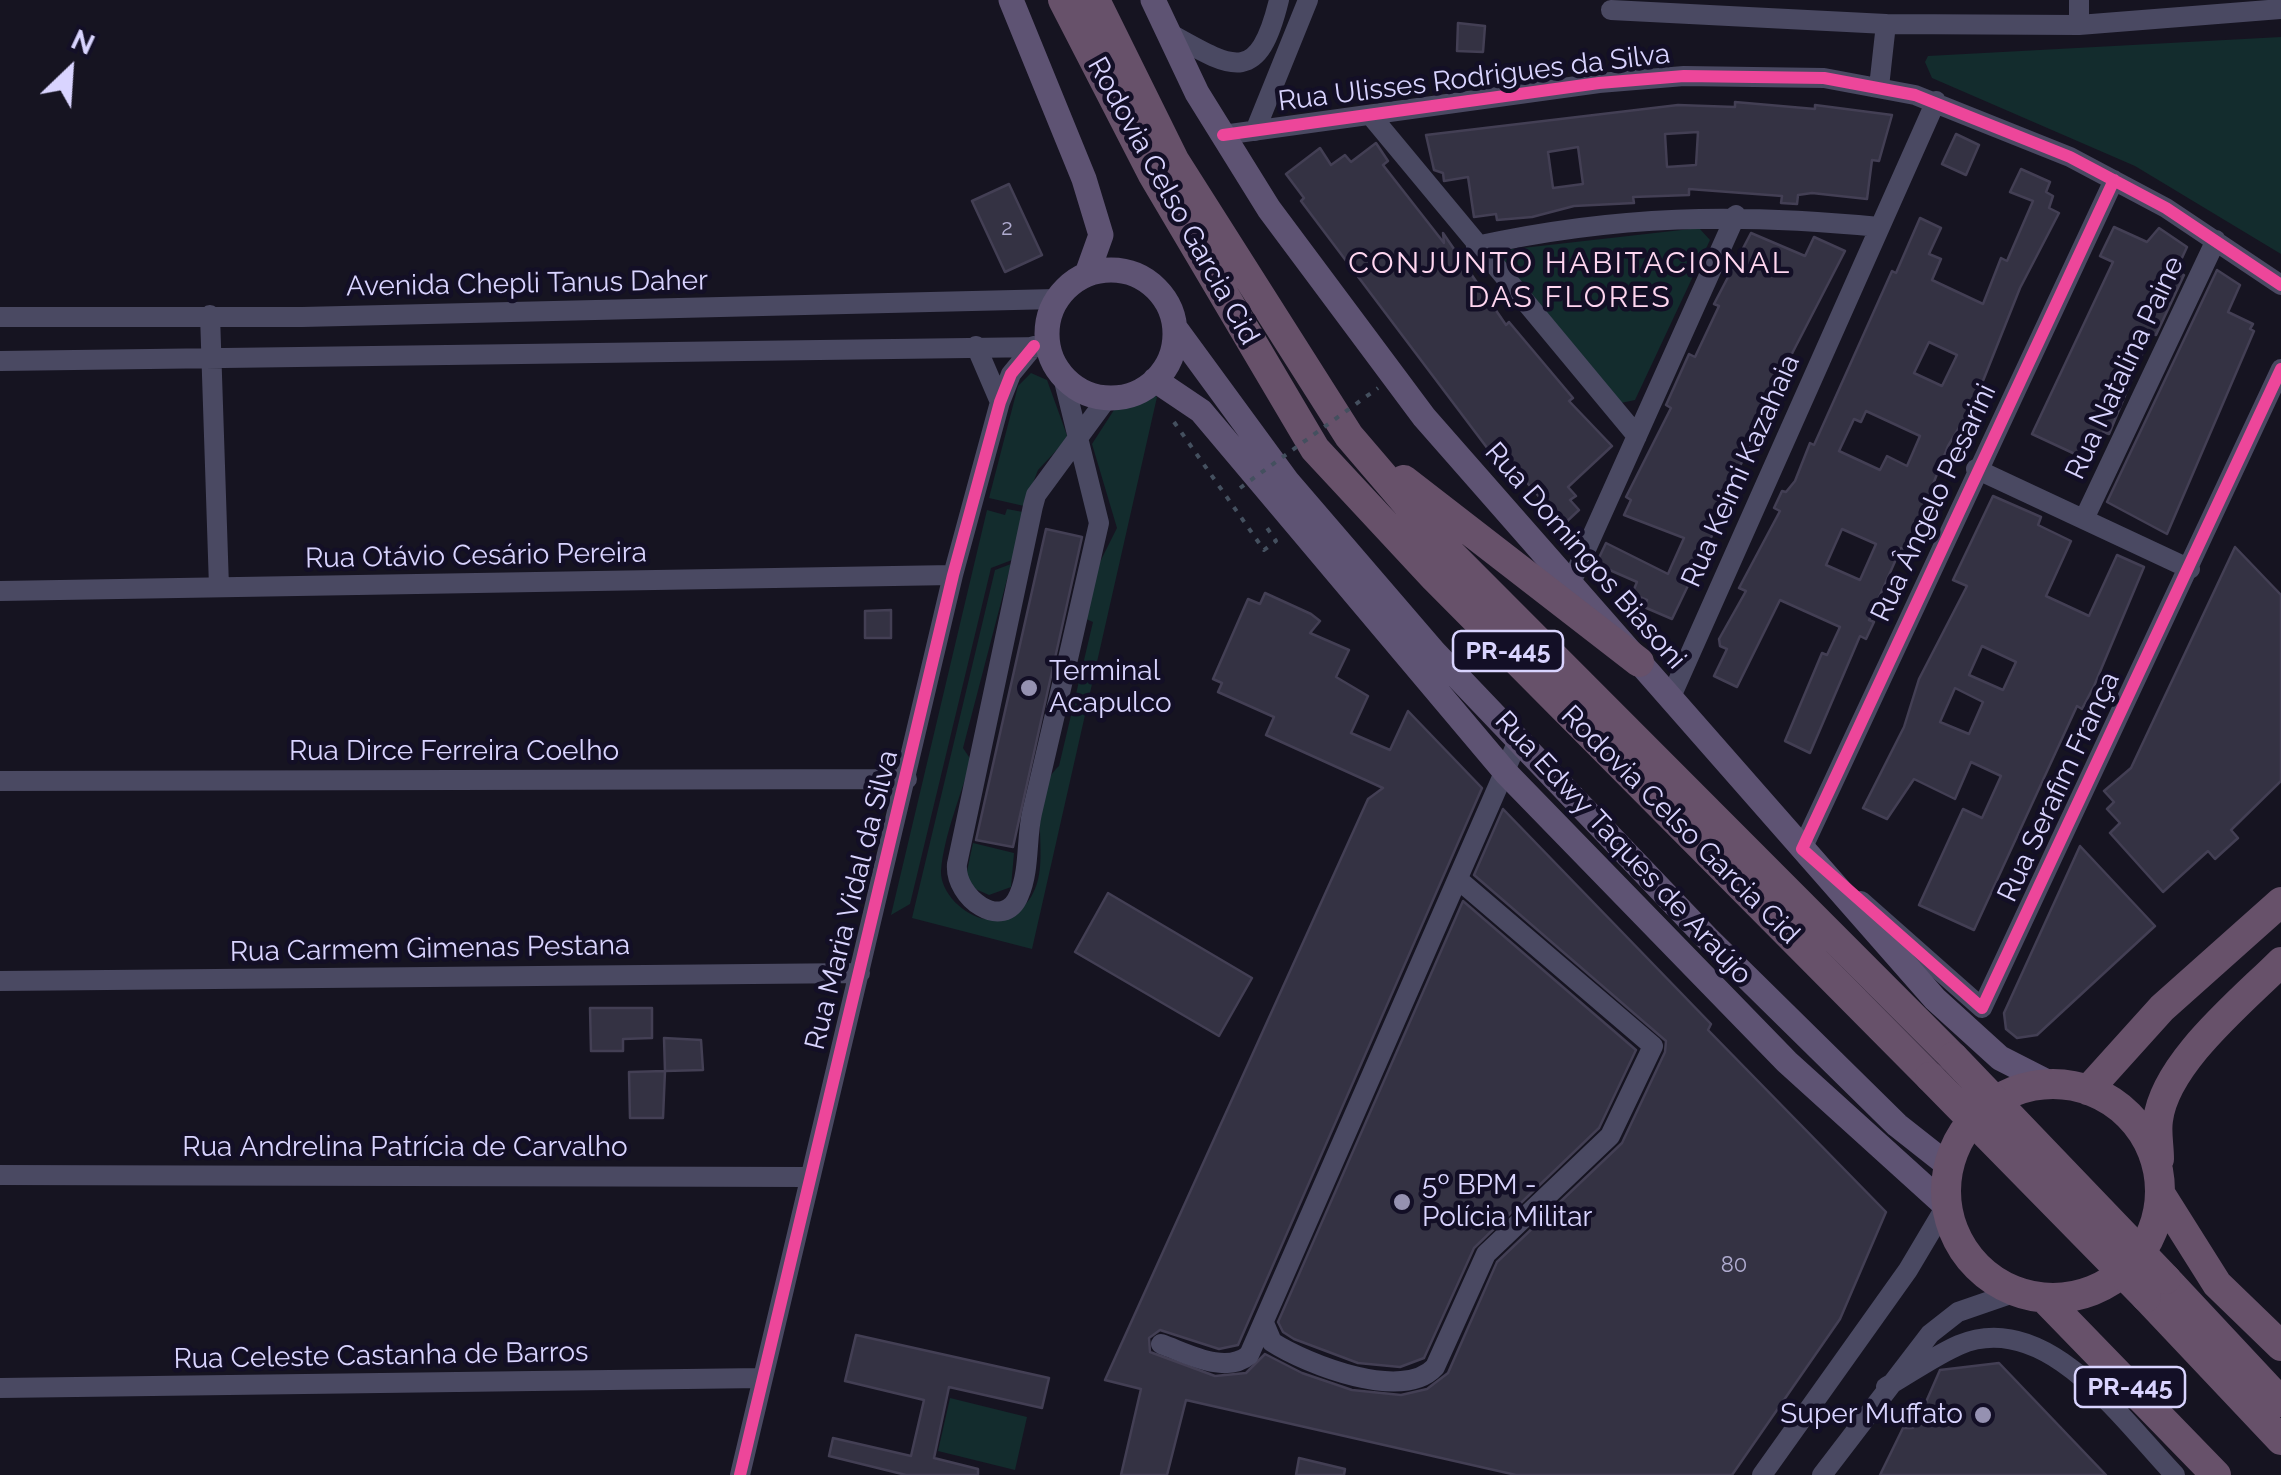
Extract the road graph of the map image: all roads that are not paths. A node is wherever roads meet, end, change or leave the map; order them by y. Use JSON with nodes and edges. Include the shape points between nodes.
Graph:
{"nodes":[{"id":1,"x":1011,"y":0,"type":"edge"},
{"id":2,"x":1063,"y":0,"type":"edge"},
{"id":3,"x":1095,"y":0,"type":"edge"},
{"id":4,"x":1153,"y":0,"type":"edge"},
{"id":5,"x":1279,"y":0,"type":"edge"},
{"id":6,"x":1308,"y":0,"type":"edge"},
{"id":7,"x":2078,"y":0,"type":"edge"},
{"id":8,"x":2281,"y":9,"type":"edge"},
{"id":9,"x":1611,"y":10,"type":"dead end"},
{"id":10,"x":1886,"y":24,"type":"junction"},
{"id":11,"x":2078,"y":25,"type":"junction"},
{"id":12,"x":1169,"y":32,"type":"junction"},
{"id":13,"x":1879,"y":87,"type":"junction"},
{"id":14,"x":1936,"y":102,"type":"junction"},
{"id":15,"x":1372,"y":116,"type":"junction"},
{"id":16,"x":1256,"y":131,"type":"junction"},
{"id":17,"x":1223,"y":135,"type":"junction"},
{"id":18,"x":2114,"y":180,"type":"junction"},
{"id":19,"x":1736,"y":215,"type":"junction"},
{"id":20,"x":1880,"y":227,"type":"junction"},
{"id":21,"x":2216,"y":240,"type":"junction"},
{"id":22,"x":1476,"y":246,"type":"junction"},
{"id":23,"x":1087,"y":274,"type":"junction"},
{"id":24,"x":2281,"y":286,"type":"edge"},
{"id":25,"x":1056,"y":299,"type":"junction"},
{"id":26,"x":210,"y":315,"type":"junction"},
{"id":27,"x":0,"y":317,"type":"edge"},
{"id":28,"x":1175,"y":328,"type":"junction"},
{"id":29,"x":976,"y":346,"type":"junction"},
{"id":30,"x":1041,"y":347,"type":"junction"},
{"id":31,"x":212,"y":358,"type":"junction"},
{"id":32,"x":0,"y":361,"type":"edge"},
{"id":33,"x":2281,"y":369,"type":"edge"},
{"id":34,"x":1063,"y":377,"type":"junction"},
{"id":35,"x":1155,"y":380,"type":"junction"},
{"id":36,"x":1108,"y":397,"type":"junction"},
{"id":37,"x":1000,"y":402,"type":"junction"},
{"id":38,"x":1349,"y":436,"type":"junction"},
{"id":39,"x":1637,"y":436,"type":"junction"},
{"id":40,"x":1078,"y":443,"type":"junction"},
{"id":41,"x":1976,"y":469,"type":"junction"},
{"id":42,"x":2084,"y":520,"type":"junction"},
{"id":43,"x":2190,"y":569,"type":"junction"},
{"id":44,"x":954,"y":576,"type":"junction"},
{"id":45,"x":1570,"y":585,"type":"junction"},
{"id":46,"x":219,"y":588,"type":"junction"},
{"id":47,"x":0,"y":591,"type":"edge"},
{"id":48,"x":1639,"y":662,"type":"junction"},
{"id":49,"x":1670,"y":699,"type":"junction"},
{"id":50,"x":1517,"y":743,"type":"junction"},
{"id":51,"x":1506,"y":773,"type":"junction"},
{"id":52,"x":908,"y":778,"type":"junction"},
{"id":53,"x":0,"y":781,"type":"edge"},
{"id":54,"x":1802,"y":849,"type":"junction"},
{"id":55,"x":1460,"y":881,"type":"junction"},
{"id":56,"x":2281,"y":902,"type":"edge"},
{"id":57,"x":2281,"y":962,"type":"edge"},
{"id":58,"x":860,"y":973,"type":"junction"},
{"id":59,"x":0,"y":981,"type":"edge"},
{"id":60,"x":1941,"y":1067,"type":"junction"},
{"id":61,"x":2052,"y":1084,"type":"junction"},
{"id":62,"x":2088,"y":1090,"type":"junction"},
{"id":63,"x":1949,"y":1166,"type":"junction"},
{"id":64,"x":0,"y":1175,"type":"edge"},
{"id":65,"x":810,"y":1177,"type":"junction"},
{"id":66,"x":2161,"y":1188,"type":"junction"},
{"id":67,"x":1946,"y":1206,"type":"junction"},
{"id":68,"x":2156,"y":1288,"type":"junction"},
{"id":69,"x":2030,"y":1295,"type":"junction"},
{"id":70,"x":1264,"y":1323,"type":"junction"},
{"id":71,"x":1161,"y":1344,"type":"dead end"},
{"id":72,"x":2281,"y":1346,"type":"edge"},
{"id":73,"x":762,"y":1378,"type":"junction"},
{"id":74,"x":1886,"y":1387,"type":"junction"},
{"id":75,"x":0,"y":1388,"type":"edge"},
{"id":76,"x":2281,"y":1402,"type":"edge"},
{"id":77,"x":2281,"y":1440,"type":"edge"},
{"id":78,"x":740,"y":1475,"type":"edge"},
{"id":79,"x":1762,"y":1475,"type":"edge"},
{"id":80,"x":1822,"y":1475,"type":"edge"},
{"id":81,"x":2175,"y":1475,"type":"edge"},
{"id":82,"x":2216,"y":1475,"type":"edge"}],
"edges":[{"from":1,"to":23,"type":"main road","via":[[1101,235]]},
{"from":2,"to":60,"type":"highway","name":"Rodovia Celso Garcia Cid","number":"PR-445","via":[[1152,173],[1315,449],[1449,592]]},
{"from":3,"to":38,"type":"highway","name":"Rodovia Celso Garcia Cid","number":"PR-445","via":[[1174,160]]},
{"from":4,"to":12,"type":"main road","name":"Rua Domingos Biasoni"},
{"from":5,"to":12,"type":"street","via":[[1262,50],[1238,66]]},
{"from":6,"to":16,"type":"street"},
{"from":7,"to":11,"type":"street"},
{"from":8,"to":11,"type":"street"},
{"from":9,"to":10,"type":"street"},
{"from":10,"to":11,"type":"street"},
{"from":10,"to":13,"type":"street"},
{"from":12,"to":17,"type":"main road","name":"Rua Domingos Biasoni"},
{"from":13,"to":14,"type":"street","name":"Rua Ulisses Rodrigues da Silva"},
{"from":13,"to":15,"type":"street","name":"Rua Ulisses Rodrigues da Silva","via":[[1796,76],[1684,76]]},
{"from":14,"to":18,"type":"street","name":"Rua Ulisses Rodrigues da Silva"},
{"from":14,"to":20,"type":"street","name":"Rua Keimi Kazahaia"},
{"from":15,"to":16,"type":"street","name":"Rua Ulisses Rodrigues da Silva"},
{"from":15,"to":22,"type":"street"},
{"from":16,"to":17,"type":"street","name":"Rua Ulisses Rodrigues da Silva"},
{"from":17,"to":45,"type":"main road","name":"Rua Domingos Biasoni","via":[[1269,209],[1424,418]]},
{"from":18,"to":21,"type":"street","name":"Rua Ulisses Rodrigues da Silva"},
{"from":18,"to":41,"type":"street","name":"Rua Ângelo Pesarini"},
{"from":19,"to":20,"type":"street"},
{"from":19,"to":22,"type":"street","via":[[1599,226]]},
{"from":19,"to":39,"type":"street"},
{"from":20,"to":49,"type":"street","name":"Rua Keimi Kazahaia"},
{"from":21,"to":24,"type":"street","name":"Rua Ulisses Rodrigues da Silva"},
{"from":21,"to":42,"type":"street","name":"Rua Natalina Paine"},
{"from":22,"to":39,"type":"street"},
{"from":23,"to":25,"type":"main road"},
{"from":23,"to":28,"type":"main road","via":[[1117,271],[1146,280],[1160,293]]},
{"from":25,"to":26,"type":"street","name":"Avenida Chepli Tanus Daher"},
{"from":25,"to":30,"type":"main road"},
{"from":26,"to":27,"type":"street","name":"Avenida Chepli Tanus Daher"},
{"from":26,"to":31,"type":"street"},
{"from":28,"to":35,"type":"main road","via":[[1174,347]]},
{"from":28,"to":50,"type":"main road","name":"Rua Edwy Taques de Araújo","via":[[1288,481]]},
{"from":29,"to":30,"type":"street"},
{"from":29,"to":31,"type":"street"},
{"from":29,"to":37,"type":"street"},
{"from":30,"to":34,"type":"main road"},
{"from":30,"to":37,"type":"street","name":"Rua Maria Vidal da Silva","via":[[1011,374]]},
{"from":31,"to":32,"type":"street"},
{"from":31,"to":46,"type":"street"},
{"from":33,"to":43,"type":"street","name":"Rua Serafim França"},
{"from":34,"to":36,"type":"main road","via":[[1079,390]]},
{"from":34,"to":40,"type":"street"},
{"from":35,"to":36,"type":"main road","via":[[1139,392]]},
{"from":35,"to":51,"type":"main road","name":"Rua Edwy Taques de Araújo","via":[[1201,411]]},
{"from":36,"to":40,"type":"street"},
{"from":37,"to":44,"type":"street","name":"Rua Maria Vidal da Silva"},
{"from":38,"to":48,"type":"highway"},
{"from":38,"to":60,"type":"highway","name":"Rodovia Celso Garcia Cid","number":"PR-445","via":[[1444,547]]},
{"from":39,"to":45,"type":"street"},
{"from":40,"to":40,"type":"street","via":[[1100,523],[1029,828],[1021,892],[1010,906],[992,910],[966,898],[956,864],[1036,496]]},
{"from":41,"to":42,"type":"street"},
{"from":41,"to":54,"type":"street","name":"Rua Ângelo Pesarini"},
{"from":42,"to":43,"type":"street"},
{"from":43,"to":54,"type":"street","name":"Rua Serafim França","via":[[1982,1008]]},
{"from":44,"to":46,"type":"street","name":"Rua Otávio Cesário Pereira"},
{"from":44,"to":52,"type":"street","name":"Rua Maria Vidal da Silva"},
{"from":45,"to":48,"type":"main road","name":"Rua Domingos Biasoni"},
{"from":46,"to":47,"type":"street","name":"Rua Otávio Cesário Pereira"},
{"from":48,"to":49,"type":"main road","name":"Rua Domingos Biasoni"},
{"from":49,"to":54,"type":"main road","name":"Rua Domingos Biasoni"},
{"from":50,"to":51,"type":"street"},
{"from":50,"to":63,"type":"main road","name":"Rua Edwy Taques de Araújo","via":[[1896,1124]]},
{"from":51,"to":55,"type":"street"},
{"from":51,"to":67,"type":"main road","name":"Rua Edwy Taques de Araújo","via":[[1787,1062]]},
{"from":52,"to":53,"type":"street","name":"Rua Dirce Ferreira Coelho"},
{"from":52,"to":58,"type":"street","name":"Rua Maria Vidal da Silva"},
{"from":54,"to":61,"type":"main road","name":"Rua Domingos Biasoni","via":[[1935,999],[2000,1058]]},
{"from":55,"to":70,"type":"street"},
{"from":55,"to":70,"type":"street","via":[[1653,1046],[1610,1136],[1486,1254],[1425,1379],[1401,1384],[1327,1367],[1272,1342]]},
{"from":56,"to":62,"type":"highway","via":[[2162,1008]]},
{"from":57,"to":66,"type":"highway","via":[[2172,1081],[2158,1118]]},
{"from":58,"to":59,"type":"street","name":"Rua Carmem Gimenas Pestana"},
{"from":58,"to":65,"type":"street","name":"Rua Maria Vidal da Silva"},
{"from":60,"to":68,"type":"highway","name":"Rodovia Celso Garcia Cid","number":"PR-445","bridge":true},
{"from":61,"to":62,"type":"highway"},
{"from":61,"to":63,"type":"highway","via":[[2001,1096],[1980,1112]]},
{"from":62,"to":66,"type":"highway","via":[[2138,1125]]},
{"from":63,"to":67,"type":"highway"},
{"from":64,"to":65,"type":"street","name":"Rua Andrelina Patrícia de Carvalho"},
{"from":65,"to":73,"type":"street","name":"Rua Maria Vidal da Silva"},
{"from":66,"to":69,"type":"highway","via":[[2154,1230],[2136,1261],[2108,1284],[2074,1297]]},
{"from":66,"to":72,"type":"highway","via":[[2217,1284]]},
{"from":67,"to":69,"type":"highway","via":[[1969,1259],[1990,1278]]},
{"from":67,"to":79,"type":"street"},
{"from":68,"to":76,"type":"highway","name":"Rodovia Celso Garcia Cid","number":"PR-445"},
{"from":68,"to":77,"type":"highway","name":"Rodovia Celso Garcia Cid","number":"PR-445"},
{"from":69,"to":74,"type":"street","via":[[1958,1312]]},
{"from":69,"to":82,"type":"highway","number":"PR-445"},
{"from":70,"to":71,"type":"street","via":[[1249,1354],[1232,1364]]},
{"from":73,"to":75,"type":"street","name":"Rua Celeste Castanha de Barros"},
{"from":73,"to":78,"type":"street","name":"Rua Maria Vidal da Silva"},
{"from":74,"to":80,"type":"street"},
{"from":74,"to":81,"type":"street","via":[[1962,1344],[2036,1344],[2076,1372]]}]}
